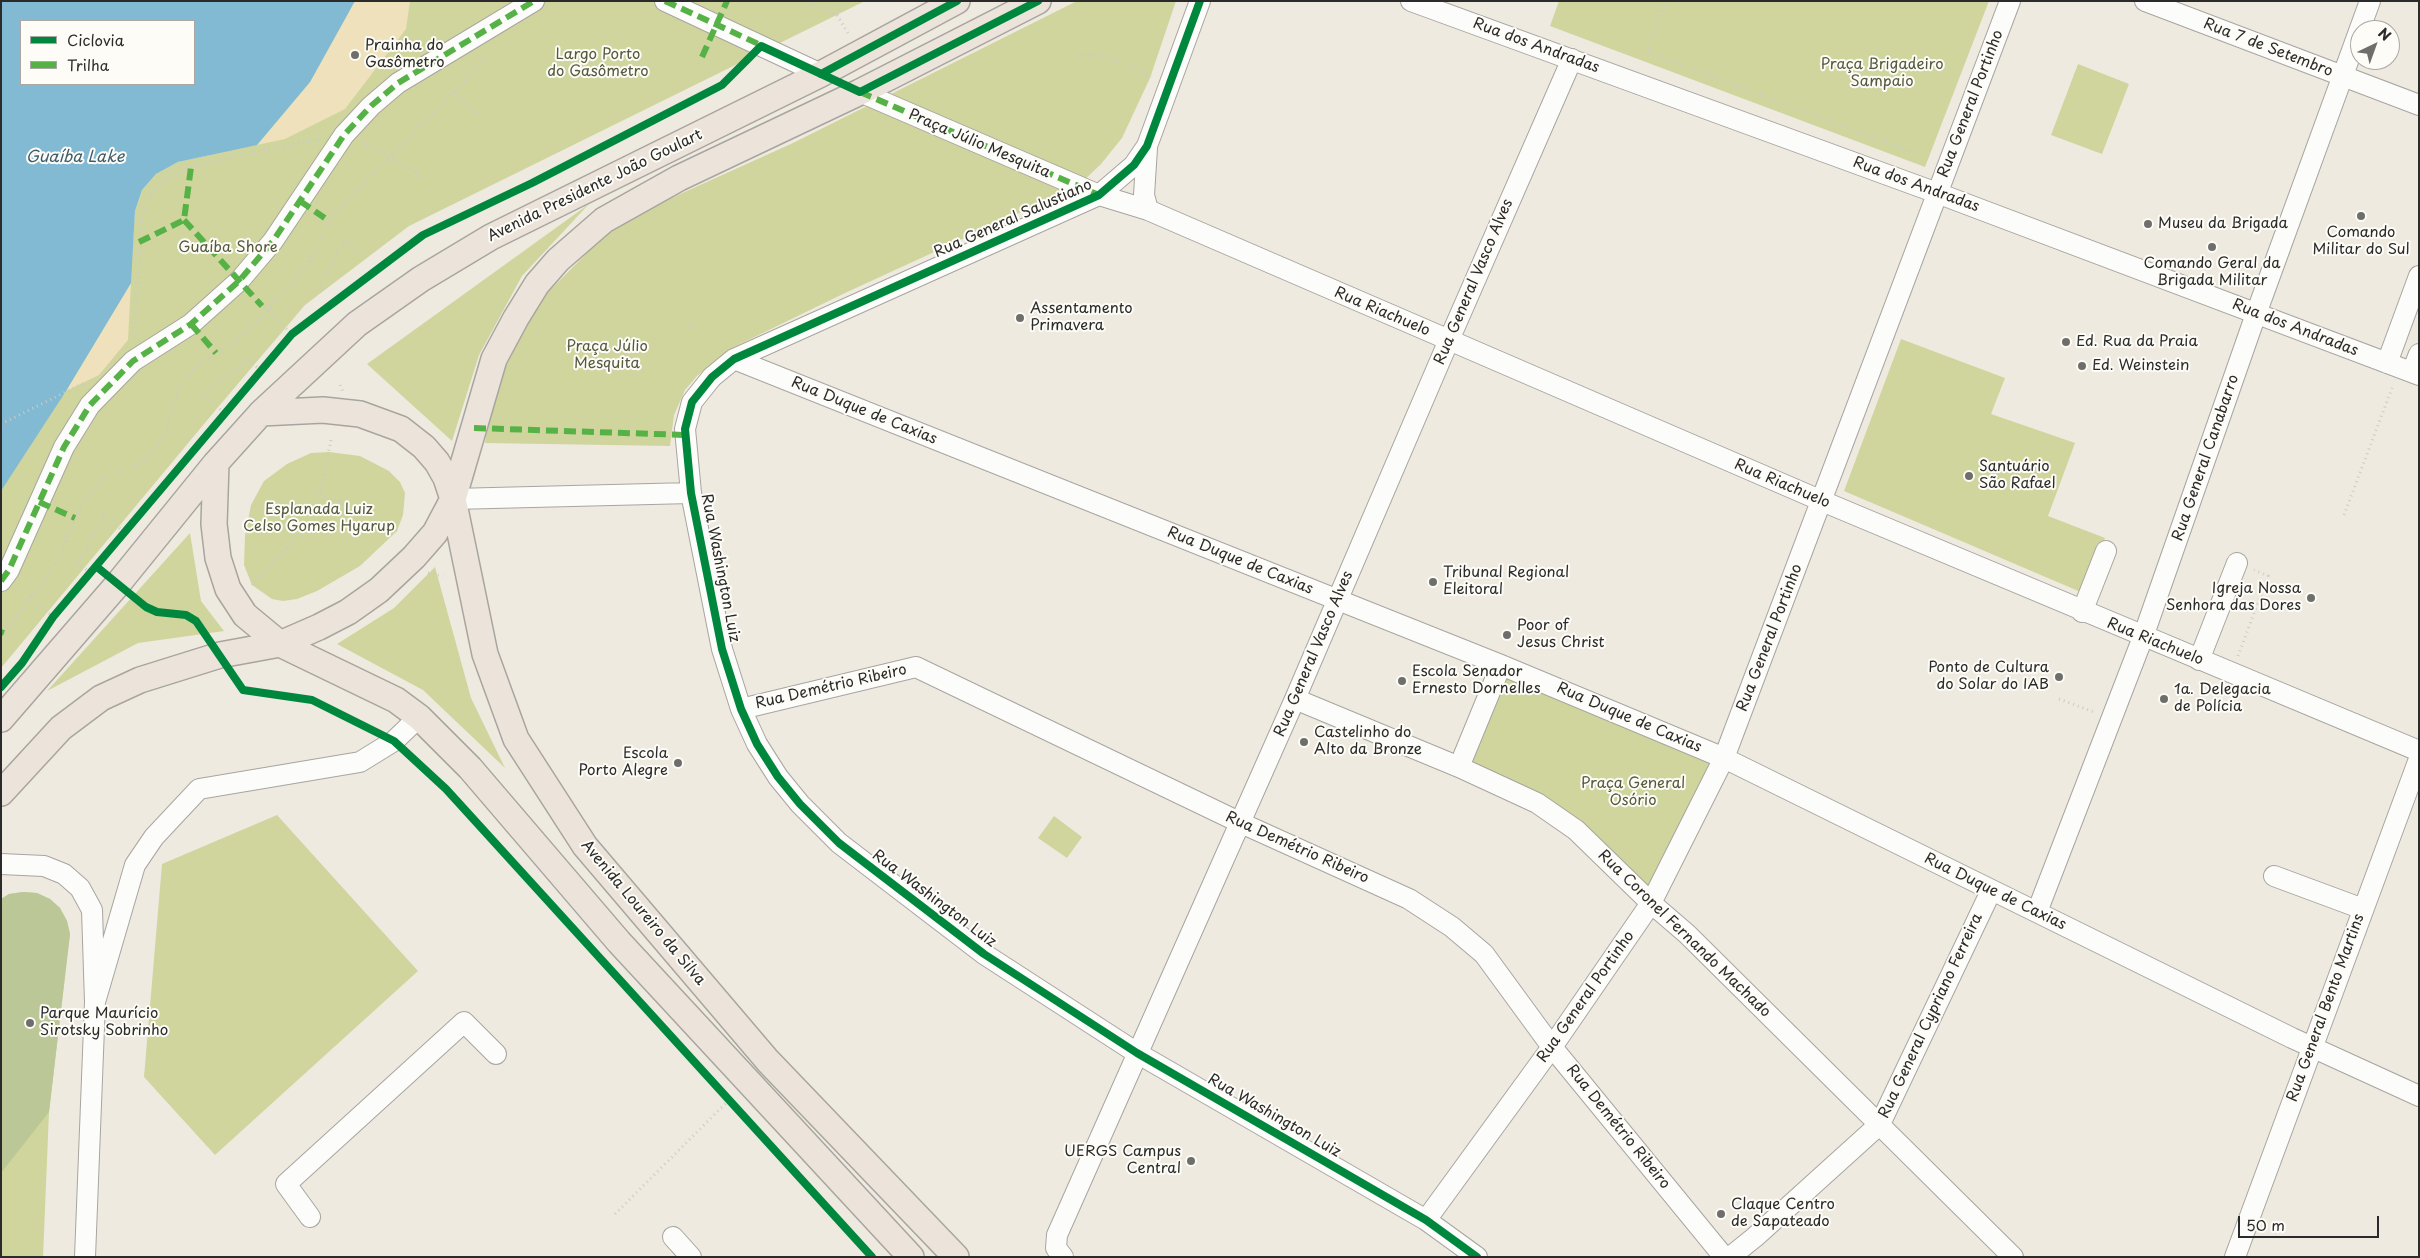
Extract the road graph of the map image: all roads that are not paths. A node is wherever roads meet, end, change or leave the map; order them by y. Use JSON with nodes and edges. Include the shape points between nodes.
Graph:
{"nodes":[{"id":1,"x":534,"y":1,"type":"edge"},
{"id":2,"x":665,"y":1,"type":"edge"},
{"id":3,"x":957,"y":1,"type":"edge"},
{"id":4,"x":1038,"y":1,"type":"edge"},
{"id":5,"x":1200,"y":1,"type":"edge"},
{"id":6,"x":1411,"y":1,"type":"edge"},
{"id":7,"x":2010,"y":1,"type":"edge"},
{"id":8,"x":2145,"y":1,"type":"edge"},
{"id":9,"x":2370,"y":1,"type":"edge"},
{"id":10,"x":1572,"y":59,"type":"junction"},
{"id":11,"x":821,"y":74,"type":"junction"},
{"id":12,"x":2342,"y":77,"type":"junction"},
{"id":13,"x":860,"y":92,"type":"junction"},
{"id":14,"x":2419,"y":105,"type":"edge"},
{"id":15,"x":1147,"y":146,"type":"junction"},
{"id":16,"x":1937,"y":193,"type":"junction"},
{"id":17,"x":1099,"y":195,"type":"junction"},
{"id":18,"x":1148,"y":210,"type":"junction"},
{"id":19,"x":2419,"y":276,"type":"edge"},
{"id":20,"x":2256,"y":314,"type":"junction"},
{"id":21,"x":1448,"y":340,"type":"junction"},
{"id":22,"x":734,"y":359,"type":"junction"},
{"id":23,"x":2387,"y":363,"type":"junction"},
{"id":24,"x":2416,"y":367,"type":"edge"},
{"id":25,"x":261,"y":413,"type":"junction"},
{"id":26,"x":216,"y":464,"type":"junction"},
{"id":27,"x":691,"y":493,"type":"junction"},
{"id":28,"x":453,"y":499,"type":"junction"},
{"id":29,"x":1822,"y":501,"type":"junction"},
{"id":30,"x":2106,"y":551,"type":"dead end"},
{"id":31,"x":2237,"y":563,"type":"dead end"},
{"id":32,"x":1,"y":581,"type":"edge"},
{"id":33,"x":1338,"y":600,"type":"junction"},
{"id":34,"x":2082,"y":612,"type":"junction"},
{"id":35,"x":2143,"y":637,"type":"junction"},
{"id":36,"x":280,"y":644,"type":"junction"},
{"id":37,"x":2199,"y":660,"type":"junction"},
{"id":38,"x":1501,"y":665,"type":"junction"},
{"id":39,"x":1295,"y":699,"type":"junction"},
{"id":40,"x":741,"y":709,"type":"junction"},
{"id":41,"x":419,"y":717,"type":"junction"},
{"id":42,"x":1,"y":719,"type":"edge"},
{"id":43,"x":2419,"y":751,"type":"edge"},
{"id":44,"x":1724,"y":758,"type":"junction"},
{"id":45,"x":2419,"y":759,"type":"edge"},
{"id":46,"x":1459,"y":767,"type":"junction"},
{"id":47,"x":1,"y":793,"type":"edge"},
{"id":48,"x":1241,"y":823,"type":"junction"},
{"id":49,"x":1,"y":864,"type":"edge"},
{"id":50,"x":2274,"y":876,"type":"dead end"},
{"id":51,"x":1991,"y":891,"type":"junction"},
{"id":52,"x":1651,"y":903,"type":"junction"},
{"id":53,"x":2363,"y":909,"type":"junction"},
{"id":54,"x":2037,"y":912,"type":"junction"},
{"id":55,"x":95,"y":1002,"type":"junction"},
{"id":56,"x":1552,"y":1047,"type":"junction"},
{"id":57,"x":2312,"y":1047,"type":"junction"},
{"id":58,"x":1136,"y":1053,"type":"junction"},
{"id":59,"x":496,"y":1054,"type":"dead end"},
{"id":60,"x":2419,"y":1096,"type":"edge"},
{"id":61,"x":1880,"y":1124,"type":"junction"},
{"id":62,"x":310,"y":1217,"type":"dead end"},
{"id":63,"x":1426,"y":1220,"type":"junction"},
{"id":64,"x":673,"y":1237,"type":"dead end"},
{"id":65,"x":1060,"y":1252,"type":"edge"},
{"id":66,"x":85,"y":1257,"type":"edge"},
{"id":67,"x":691,"y":1257,"type":"edge"},
{"id":68,"x":911,"y":1257,"type":"edge"},
{"id":69,"x":956,"y":1257,"type":"edge"},
{"id":70,"x":1477,"y":1257,"type":"edge"},
{"id":71,"x":1724,"y":1257,"type":"edge"},
{"id":72,"x":1730,"y":1257,"type":"edge"},
{"id":73,"x":2013,"y":1257,"type":"edge"},
{"id":74,"x":2235,"y":1257,"type":"edge"}],
"edges":[{"from":1,"to":32,"type":"street","via":[[398,83],[240,282],[191,324],[132,361],[90,405],[64,447]]},
{"from":2,"to":11,"type":"street"},
{"from":3,"to":11,"type":"main road","name":"Avenida Presidente João Goulart"},
{"from":4,"to":13,"type":"main road","name":"Avenida Presidente João Goulart"},
{"from":5,"to":15,"type":"street","name":"Rua General Salustiano"},
{"from":6,"to":10,"type":"street","name":"Rua dos Andradas"},
{"from":7,"to":16,"type":"street","name":"Rua General Portinho"},
{"from":8,"to":12,"type":"street","name":"Rua 7 de Setembro"},
{"from":9,"to":12,"type":"street","name":"Rua General Canabarro"},
{"from":10,"to":16,"type":"street","name":"Rua dos Andradas"},
{"from":10,"to":21,"type":"street","name":"Rua General Vasco Alves"},
{"from":11,"to":25,"type":"main road","name":"Avenida Presidente João Goulart","via":[[491,237],[429,274],[357,324]]},
{"from":12,"to":14,"type":"street","name":"Rua 7 de Setembro"},
{"from":12,"to":20,"type":"street","name":"Rua General Canabarro"},
{"from":13,"to":17,"type":"street","name":"Praça Júlio Mesquita"},
{"from":13,"to":28,"type":"main road","name":"Avenida Presidente João Goulart","via":[[680,178],[604,220],[558,260],[538,284],[494,359]]},
{"from":15,"to":17,"type":"street","name":"Rua General Salustiano","via":[[1134,165]]},
{"from":15,"to":18,"type":"street","via":[[1144,196]]},
{"from":16,"to":20,"type":"street","name":"Rua dos Andradas"},
{"from":16,"to":29,"type":"street","name":"Rua General Portinho"},
{"from":17,"to":18,"type":"street","name":"Rua Riachuelo"},
{"from":17,"to":22,"type":"street","name":"Rua General Salustiano"},
{"from":18,"to":21,"type":"street","name":"Rua Riachuelo"},
{"from":19,"to":23,"type":"street"},
{"from":20,"to":23,"type":"street","name":"Rua dos Andradas"},
{"from":20,"to":35,"type":"street","name":"Rua General Canabarro"},
{"from":21,"to":29,"type":"street","name":"Rua Riachuelo"},
{"from":21,"to":33,"type":"street","name":"Rua General Vasco Alves"},
{"from":22,"to":27,"type":"street","name":"Rua Washington Luiz","via":[[712,377],[692,402],[685,429]]},
{"from":22,"to":33,"type":"street","name":"Rua Duque de Caxias"},
{"from":23,"to":24,"type":"street","name":"Rua dos Andradas"},
{"from":25,"to":26,"type":"main road","name":"Avenida Presidente João Goulart"},
{"from":25,"to":28,"type":"main road","name":"Avenida Loureiro da Silva","via":[[323,410],[360,414],[386,422],[424,447],[446,478]]},
{"from":26,"to":36,"type":"main road","via":[[214,524],[218,558],[228,589],[245,615]]},
{"from":26,"to":42,"type":"main road","name":"Avenida Presidente João Goulart"},
{"from":27,"to":28,"type":"street"},
{"from":27,"to":40,"type":"street","name":"Rua Washington Luiz","via":[[722,649]]},
{"from":28,"to":36,"type":"main road","name":"Avenida Presidente João Goulart","via":[[435,533],[379,590],[348,612]]},
{"from":28,"to":69,"type":"main road","name":"Avenida Loureiro da Silva","via":[[484,654],[516,739],[585,846],[768,1061]]},
{"from":29,"to":34,"type":"street","name":"Rua Riachuelo"},
{"from":29,"to":44,"type":"street","name":"Rua General Portinho"},
{"from":30,"to":34,"type":"street"},
{"from":31,"to":37,"type":"street"},
{"from":33,"to":38,"type":"street","name":"Rua Duque de Caxias"},
{"from":33,"to":39,"type":"street","name":"Rua General Vasco Alves"},
{"from":34,"to":35,"type":"street","name":"Rua Riachuelo"},
{"from":35,"to":37,"type":"street","name":"Rua Riachuelo"},
{"from":35,"to":54,"type":"street","name":"Rua General Canabarro"},
{"from":36,"to":41,"type":"main road","via":[[396,700]]},
{"from":36,"to":47,"type":"main road","name":"Avenida Presidente João Goulart","via":[[220,655],[140,680],[101,698],[61,728]]},
{"from":37,"to":43,"type":"street","name":"Rua Riachuelo"},
{"from":38,"to":44,"type":"street","name":"Rua Duque de Caxias"},
{"from":38,"to":46,"type":"street"},
{"from":39,"to":46,"type":"street","name":"Rua Coronel Fernando Machado"},
{"from":39,"to":48,"type":"street","name":"Rua General Vasco Alves"},
{"from":40,"to":48,"type":"street","name":"Rua Demétrio Ribeiro","via":[[916,667]]},
{"from":40,"to":58,"type":"street","name":"Rua Washington Luiz","via":[[757,744],[778,777],[839,843],[984,954]]},
{"from":41,"to":55,"type":"street","via":[[394,741],[360,762],[199,789],[154,836],[135,865]]},
{"from":41,"to":68,"type":"main road","via":[[470,768],[619,942]]},
{"from":44,"to":51,"type":"street","name":"Rua Duque de Caxias"},
{"from":44,"to":52,"type":"street","name":"Rua General Portinho"},
{"from":45,"to":53,"type":"street","name":"Rua General Bento Martins"},
{"from":46,"to":52,"type":"street","name":"Rua Coronel Fernando Machado","via":[[1537,803],[1576,830]]},
{"from":48,"to":56,"type":"street","name":"Rua Demétrio Ribeiro","via":[[1409,899],[1452,926],[1484,954]]},
{"from":48,"to":58,"type":"street","name":"Rua General Vasco Alves"},
{"from":49,"to":55,"type":"street","via":[[44,866],[64,874],[80,888],[92,910]]},
{"from":50,"to":53,"type":"street"},
{"from":51,"to":54,"type":"street","name":"Rua Duque de Caxias"},
{"from":51,"to":61,"type":"street","name":"Rua General Cypriano Ferreira"},
{"from":52,"to":56,"type":"street","name":"Rua General Portinho"},
{"from":52,"to":61,"type":"street","name":"Rua Coronel Fernando Machado","via":[[1687,934]]},
{"from":53,"to":57,"type":"street","name":"Rua General Bento Martins"},
{"from":54,"to":57,"type":"street","name":"Rua Duque de Caxias"},
{"from":55,"to":66,"type":"street"},
{"from":56,"to":63,"type":"street","name":"Rua General Portinho"},
{"from":56,"to":71,"type":"street","name":"Rua Demétrio Ribeiro"},
{"from":57,"to":60,"type":"street","name":"Rua Duque de Caxias"},
{"from":57,"to":74,"type":"street","name":"Rua General Bento Martins"},
{"from":58,"to":63,"type":"street","name":"Rua Washington Luiz"},
{"from":58,"to":65,"type":"street","name":"Rua General Vasco Alves","via":[[1057,1235]]},
{"from":59,"to":62,"type":"street","via":[[464,1022],[286,1184]]},
{"from":61,"to":72,"type":"street","name":"Rua General Cypriano Ferreira"},
{"from":61,"to":73,"type":"street","name":"Rua Coronel Fernando Machado"},
{"from":63,"to":70,"type":"street","name":"Rua Washington Luiz"},
{"from":64,"to":67,"type":"street"}]}
